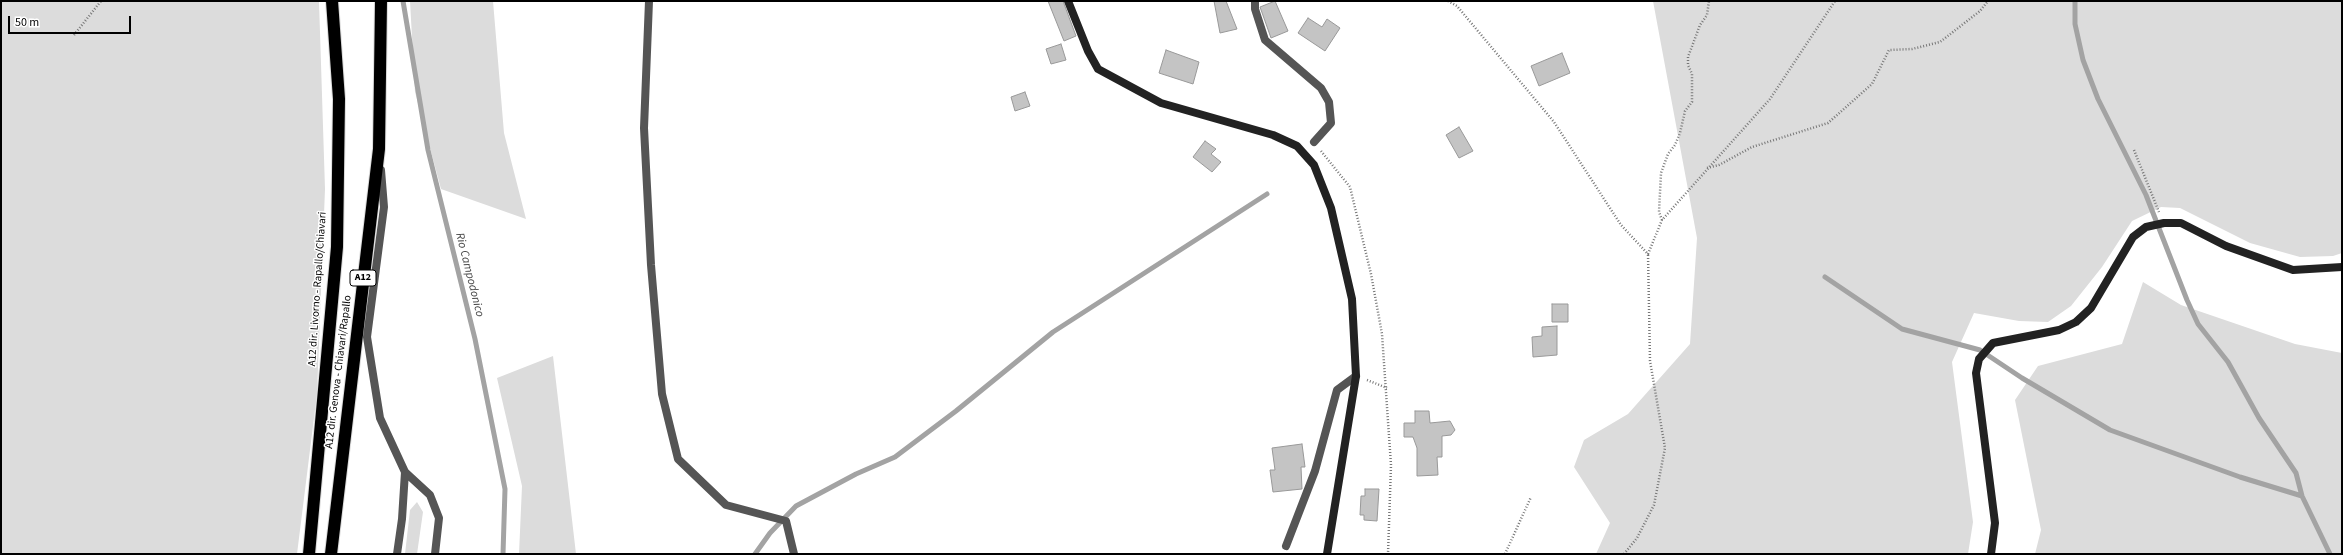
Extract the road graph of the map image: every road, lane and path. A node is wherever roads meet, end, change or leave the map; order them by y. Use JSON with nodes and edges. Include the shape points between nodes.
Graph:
{"nodes":[{"id":1,"x":101,"y":1,"type":"edge"},
{"id":2,"x":332,"y":1,"type":"edge"},
{"id":3,"x":381,"y":1,"type":"edge"},
{"id":4,"x":649,"y":1,"type":"edge"},
{"id":5,"x":1068,"y":1,"type":"edge"},
{"id":6,"x":1255,"y":1,"type":"edge"},
{"id":7,"x":1448,"y":1,"type":"edge"},
{"id":8,"x":1709,"y":1,"type":"edge"},
{"id":9,"x":1835,"y":1,"type":"edge"},
{"id":10,"x":1988,"y":1,"type":"edge"},
{"id":11,"x":74,"y":36,"type":"dead end"},
{"id":12,"x":1314,"y":142,"type":"joint"},
{"id":13,"x":379,"y":149,"type":"junction"},
{"id":14,"x":2134,"y":150,"type":"dead end"},
{"id":15,"x":1706,"y":168,"type":"junction"},
{"id":16,"x":1662,"y":220,"type":"junction"},
{"id":17,"x":2164,"y":223,"type":"junction"},
{"id":18,"x":1648,"y":254,"type":"junction"},
{"id":19,"x":2342,"y":267,"type":"edge"},
{"id":20,"x":1356,"y":376,"type":"junction"},
{"id":21,"x":1387,"y":388,"type":"junction"},
{"id":22,"x":405,"y":472,"type":"junction"},
{"id":23,"x":1531,"y":497,"type":"dead end"},
{"id":24,"x":1286,"y":546,"type":"dead end"},
{"id":25,"x":309,"y":554,"type":"edge"},
{"id":26,"x":331,"y":554,"type":"edge"},
{"id":27,"x":396,"y":554,"type":"edge"},
{"id":28,"x":435,"y":554,"type":"edge"},
{"id":29,"x":794,"y":554,"type":"edge"},
{"id":30,"x":1328,"y":554,"type":"edge"},
{"id":31,"x":1388,"y":554,"type":"edge"},
{"id":32,"x":1505,"y":554,"type":"edge"},
{"id":33,"x":1624,"y":554,"type":"edge"},
{"id":34,"x":1991,"y":554,"type":"edge"}],
"edges":[{"from":1,"to":11,"type":"path"},
{"from":2,"to":25,"type":"highway","name":"A12 dir. Livorno - Rapallo/Chiavari","number":"A12","via":[[339,99],[337,247]]},
{"from":3,"to":13,"type":"highway","name":"A12 dir. Genova - Chiavari/Rapallo","number":"A12"},
{"from":4,"to":29,"type":"street","via":[[644,128],[651,265],[662,394],[678,459],[726,505],[786,520]]},
{"from":5,"to":20,"type":"street","via":[[1098,69],[1161,103],[1273,134],[1297,146],[1314,166],[1331,208],[1344,257],[1352,299]]},
{"from":6,"to":12,"type":"street","via":[[1265,40],[1321,88],[1329,102],[1331,123]]},
{"from":7,"to":18,"type":"path","via":[[1456,6],[1554,122],[1621,225]]},
{"from":8,"to":16,"type":"path","via":[[1707,15],[1700,25],[1688,57],[1692,74],[1692,102],[1685,110],[1680,133],[1661,173],[1659,212]]},
{"from":9,"to":15,"type":"path","via":[[1770,99]]},
{"from":10,"to":15,"type":"path","via":[[1980,11],[1940,42],[1912,49],[1889,50],[1872,84],[1828,123],[1752,147],[1719,165]]},
{"from":12,"to":21,"type":"path","via":[[1350,187],[1374,289],[1382,334]]},
{"from":13,"to":22,"type":"street","via":[[384,207],[367,338],[380,418]]},
{"from":13,"to":26,"type":"highway","name":"A12 dir. Genova - Chiavari/Rapallo","number":"A12"},
{"from":14,"to":17,"type":"path"},
{"from":15,"to":16,"type":"path"},
{"from":16,"to":18,"type":"path"},
{"from":17,"to":19,"type":"street","via":[[2181,223],[2226,246],[2294,270]]},
{"from":17,"to":34,"type":"street","via":[[2146,227],[2133,237],[2091,308],[2076,322],[2059,330],[1993,343],[1979,359],[1976,373],[1995,523]]},
{"from":18,"to":33,"type":"path","via":[[1650,361],[1665,448],[1654,505],[1637,538]]},
{"from":20,"to":21,"type":"path"},
{"from":20,"to":24,"type":"street","via":[[1337,390],[1315,471]]},
{"from":20,"to":30,"type":"street"},
{"from":21,"to":31,"type":"path","via":[[1391,465]]},
{"from":22,"to":27,"type":"street","via":[[402,519]]},
{"from":22,"to":28,"type":"street","via":[[430,495],[439,518]]},
{"from":23,"to":32,"type":"path"}]}
